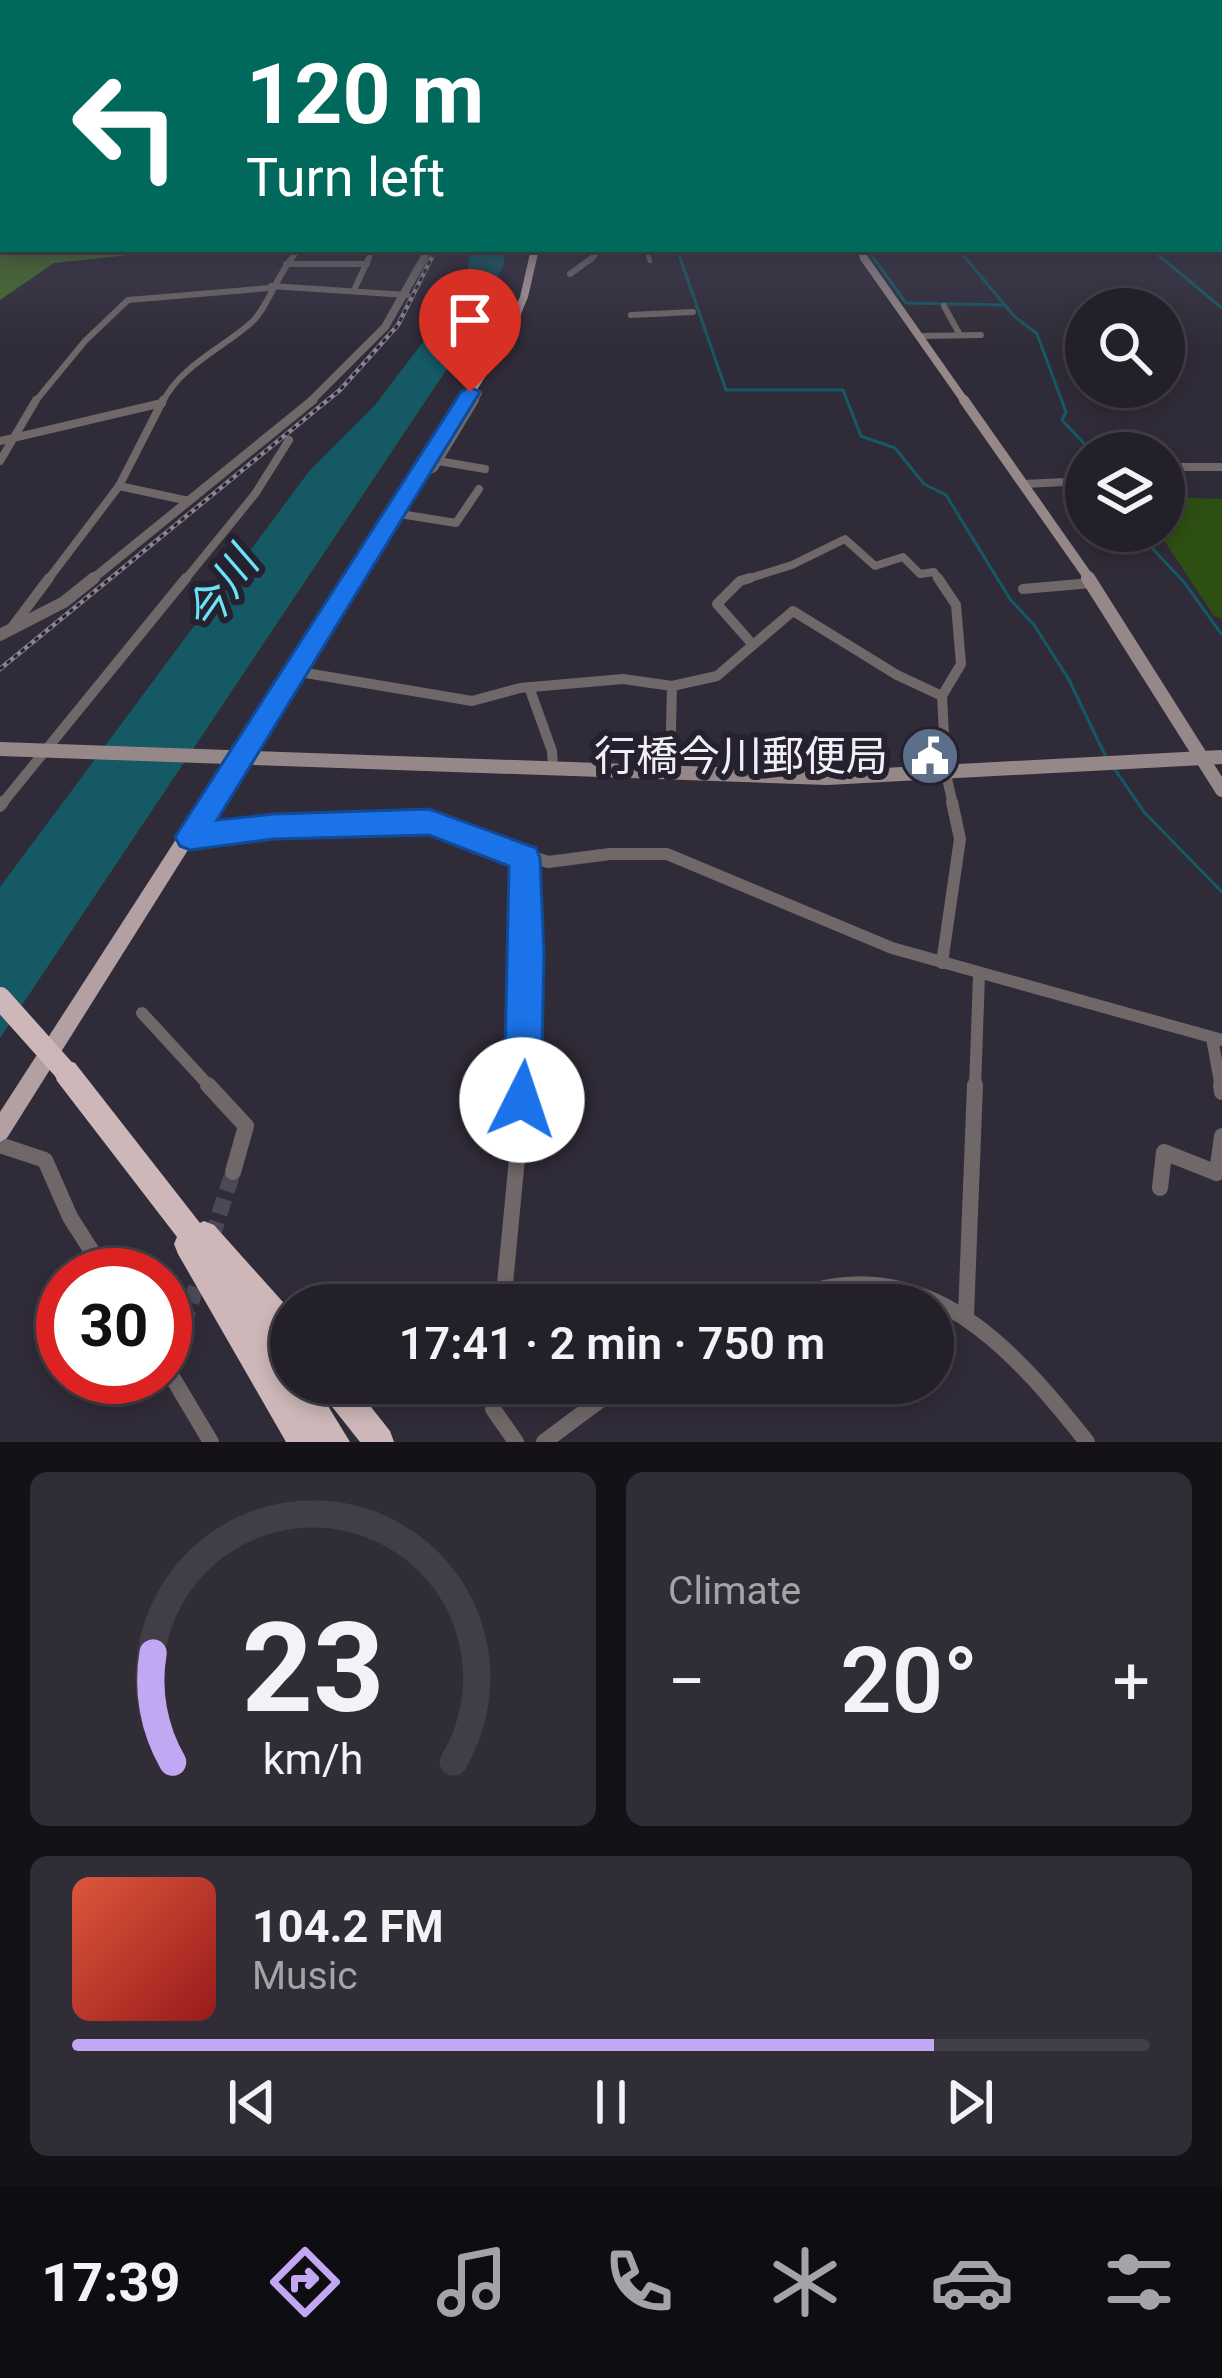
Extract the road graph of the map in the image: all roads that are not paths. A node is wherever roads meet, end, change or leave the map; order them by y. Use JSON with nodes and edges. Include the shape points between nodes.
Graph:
{"nodes":[{"id":1,"x":297,"y":252,"type":"edge"},
{"id":2,"x":372,"y":252,"type":"edge"},
{"id":3,"x":427,"y":252,"type":"edge"},
{"id":4,"x":534,"y":252,"type":"edge"},
{"id":5,"x":598,"y":252,"type":"edge"},
{"id":6,"x":647,"y":252,"type":"edge"},
{"id":7,"x":860,"y":252,"type":"edge"},
{"id":8,"x":650,"y":261,"type":"dead end"},
{"id":9,"x":286,"y":264,"type":"junction"},
{"id":10,"x":367,"y":264,"type":"junction"},
{"id":11,"x":570,"y":274,"type":"dead end"},
{"id":12,"x":270,"y":287,"type":"junction"},
{"id":13,"x":354,"y":290,"type":"junction"},
{"id":14,"x":406,"y":295,"type":"junction"},
{"id":15,"x":944,"y":306,"type":"dead end"},
{"id":16,"x":693,"y":311,"type":"dead end"},
{"id":17,"x":631,"y":314,"type":"dead end"},
{"id":18,"x":981,"y":334,"type":"dead end"},
{"id":19,"x":960,"y":335,"type":"junction"},
{"id":20,"x":920,"y":336,"type":"junction"},
{"id":21,"x":470,"y":392,"type":"junction"},
{"id":22,"x":162,"y":403,"type":"junction"},
{"id":23,"x":15,"y":436,"type":"junction"},
{"id":24,"x":289,"y":440,"type":"dead end"},
{"id":25,"x":0,"y":441,"type":"edge"},
{"id":26,"x":0,"y":461,"type":"edge"},
{"id":27,"x":439,"y":461,"type":"junction"},
{"id":28,"x":1185,"y":467,"type":"edge"},
{"id":29,"x":1222,"y":467,"type":"edge"},
{"id":30,"x":484,"y":469,"type":"dead end"},
{"id":31,"x":417,"y":477,"type":"junction"},
{"id":32,"x":1065,"y":482,"type":"edge"},
{"id":33,"x":1023,"y":484,"type":"junction"},
{"id":34,"x":119,"y":486,"type":"junction"},
{"id":35,"x":479,"y":489,"type":"dead end"},
{"id":36,"x":189,"y":501,"type":"junction"},
{"id":37,"x":394,"y":513,"type":"junction"},
{"id":38,"x":1092,"y":583,"type":"junction"},
{"id":39,"x":1023,"y":589,"type":"dead end"},
{"id":40,"x":35,"y":600,"type":"junction"},
{"id":41,"x":35,"y":618,"type":"junction"},
{"id":42,"x":5,"y":632,"type":"edge"},
{"id":43,"x":753,"y":645,"type":"junction"},
{"id":44,"x":294,"y":671,"type":"junction"},
{"id":45,"x":672,"y":686,"type":"junction"},
{"id":46,"x":529,"y":687,"type":"junction"},
{"id":47,"x":942,"y":696,"type":"junction"},
{"id":48,"x":0,"y":749,"type":"edge"},
{"id":49,"x":51,"y":750,"type":"junction"},
{"id":50,"x":1222,"y":757,"type":"edge"},
{"id":51,"x":1200,"y":758,"type":"junction"},
{"id":52,"x":237,"y":760,"type":"junction"},
{"id":53,"x":553,"y":768,"type":"junction"},
{"id":54,"x":670,"y":771,"type":"junction"},
{"id":55,"x":946,"y":774,"type":"junction"},
{"id":56,"x":1222,"y":790,"type":"edge"},
{"id":57,"x":0,"y":806,"type":"edge"},
{"id":58,"x":190,"y":837,"type":"junction"},
{"id":59,"x":525,"y":858,"type":"junction"},
{"id":60,"x":942,"y":963,"type":"junction"},
{"id":61,"x":979,"y":975,"type":"junction"},
{"id":62,"x":0,"y":998,"type":"edge"},
{"id":63,"x":142,"y":1012,"type":"dead end"},
{"id":64,"x":1217,"y":1039,"type":"edge"},
{"id":65,"x":1222,"y":1092,"type":"edge"},
{"id":66,"x":0,"y":1132,"type":"edge"},
{"id":67,"x":1222,"y":1136,"type":"edge"},
{"id":68,"x":0,"y":1145,"type":"edge"},
{"id":69,"x":233,"y":1172,"type":"tunnel mouth"},
{"id":70,"x":1160,"y":1188,"type":"dead end"},
{"id":71,"x":160,"y":1189,"type":"junction"},
{"id":72,"x":90,"y":1248,"type":"edge"},
{"id":73,"x":505,"y":1284,"type":"edge"},
{"id":74,"x":832,"y":1284,"type":"edge"},
{"id":75,"x":890,"y":1284,"type":"edge"},
{"id":76,"x":270,"y":1309,"type":"edge"},
{"id":77,"x":954,"y":1309,"type":"edge"},
{"id":78,"x":966,"y":1315,"type":"junction"},
{"id":79,"x":270,"y":1344,"type":"edge"},
{"id":80,"x":188,"y":1404,"type":"edge"},
{"id":81,"x":311,"y":1404,"type":"edge"},
{"id":82,"x":349,"y":1404,"type":"edge"},
{"id":83,"x":494,"y":1404,"type":"edge"},
{"id":84,"x":595,"y":1404,"type":"edge"},
{"id":85,"x":211,"y":1442,"type":"edge"},
{"id":86,"x":303,"y":1442,"type":"edge"},
{"id":87,"x":335,"y":1442,"type":"edge"},
{"id":88,"x":379,"y":1442,"type":"edge"},
{"id":89,"x":516,"y":1442,"type":"edge"},
{"id":90,"x":544,"y":1442,"type":"edge"},
{"id":91,"x":1088,"y":1442,"type":"edge"}],
"edges":[{"from":1,"to":9,"type":"street"},
{"from":2,"to":10,"type":"street"},
{"from":3,"to":14,"type":"street"},
{"from":4,"to":21,"type":"main road","via":[[509,331]]},
{"from":5,"to":11,"type":"street"},
{"from":6,"to":8,"type":"street"},
{"from":7,"to":20,"type":"main road"},
{"from":9,"to":10,"type":"street"},
{"from":9,"to":12,"type":"street"},
{"from":10,"to":13,"type":"street"},
{"from":12,"to":13,"type":"street"},
{"from":12,"to":22,"type":"street","via":[[256,318],[177,376]]},
{"from":12,"to":23,"type":"street","via":[[128,301],[85,341]]},
{"from":13,"to":14,"type":"street"},
{"from":14,"to":36,"type":"street","via":[[338,378]]},
{"from":15,"to":19,"type":"street"},
{"from":16,"to":17,"type":"street"},
{"from":18,"to":19,"type":"street"},
{"from":19,"to":20,"type":"street"},
{"from":20,"to":33,"type":"main road"},
{"from":21,"to":27,"type":"street","via":[[479,393]]},
{"from":21,"to":31,"type":"main road"},
{"from":22,"to":23,"type":"street"},
{"from":22,"to":34,"type":"street"},
{"from":23,"to":25,"type":"street"},
{"from":23,"to":26,"type":"street"},
{"from":24,"to":49,"type":"street"},
{"from":27,"to":30,"type":"street"},
{"from":27,"to":31,"type":"street"},
{"from":28,"to":29,"type":"street"},
{"from":31,"to":37,"type":"main road"},
{"from":32,"to":33,"type":"street"},
{"from":33,"to":38,"type":"main road"},
{"from":34,"to":36,"type":"street"},
{"from":34,"to":40,"type":"street"},
{"from":35,"to":37,"type":"street","via":[[456,523]]},
{"from":36,"to":41,"type":"street"},
{"from":37,"to":44,"type":"main road"},
{"from":38,"to":39,"type":"street"},
{"from":38,"to":51,"type":"main road"},
{"from":40,"to":41,"type":"street"},
{"from":40,"to":42,"type":"street"},
{"from":41,"to":42,"type":"street"},
{"from":43,"to":45,"type":"street","via":[[717,676]]},
{"from":43,"to":47,"type":"street","via":[[793,611]]},
{"from":43,"to":47,"type":"street","via":[[717,604],[740,581],[845,539],[875,566],[903,557],[920,574],[934,572],[956,605],[962,664]]},
{"from":44,"to":46,"type":"street","via":[[454,700]]},
{"from":44,"to":52,"type":"main road"},
{"from":45,"to":46,"type":"street","via":[[623,680]]},
{"from":45,"to":54,"type":"street"},
{"from":46,"to":53,"type":"street"},
{"from":47,"to":55,"type":"street"},
{"from":48,"to":49,"type":"main road"},
{"from":49,"to":52,"type":"main road"},
{"from":49,"to":57,"type":"street"},
{"from":50,"to":51,"type":"main road"},
{"from":51,"to":55,"type":"main road"},
{"from":51,"to":56,"type":"main road"},
{"from":52,"to":53,"type":"main road"},
{"from":52,"to":58,"type":"main road"},
{"from":53,"to":54,"type":"main road"},
{"from":54,"to":55,"type":"main road"},
{"from":55,"to":60,"type":"street","via":[[960,854]]},
{"from":58,"to":59,"type":"street","via":[[429,822]]},
{"from":58,"to":66,"type":"main road"},
{"from":59,"to":60,"type":"street","via":[[668,854],[812,918]]},
{"from":59,"to":73,"type":"street","via":[[526,1059]]},
{"from":60,"to":61,"type":"street"},
{"from":61,"to":64,"type":"street"},
{"from":61,"to":78,"type":"street"},
{"from":62,"to":71,"type":"highway","bridge":true},
{"from":63,"to":69,"type":"street","via":[[246,1126]]},
{"from":64,"to":65,"type":"street"},
{"from":67,"to":70,"type":"street","via":[[1217,1173],[1164,1152]]},
{"from":68,"to":72,"type":"street","via":[[45,1160]]},
{"from":71,"to":76,"type":"highway"},
{"from":71,"to":79,"type":"highway"},
{"from":71,"to":86,"type":"highway"},
{"from":74,"to":75,"type":"street"},
{"from":77,"to":78,"type":"street"},
{"from":78,"to":91,"type":"street","via":[[1013,1352]]},
{"from":80,"to":85,"type":"street"},
{"from":81,"to":87,"type":"highway"},
{"from":82,"to":88,"type":"highway"},
{"from":83,"to":89,"type":"street"},
{"from":84,"to":90,"type":"street"}]}
